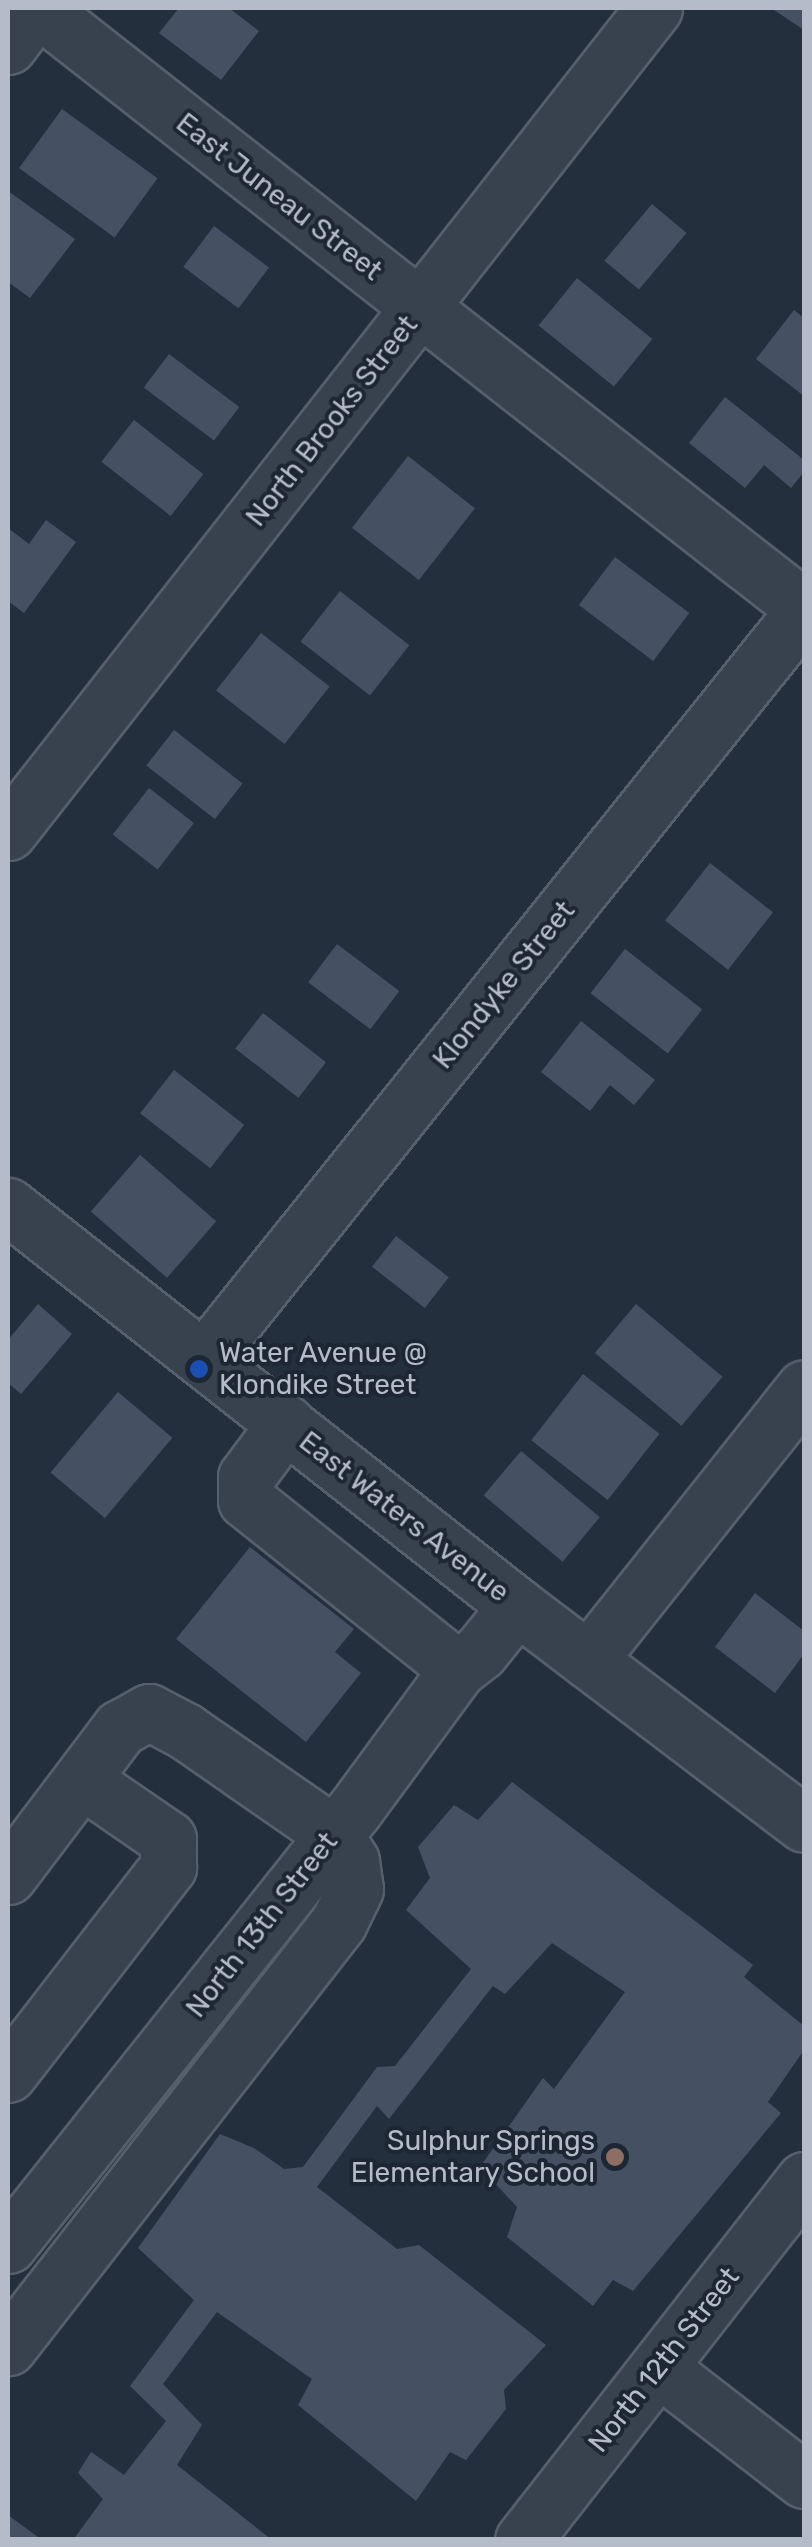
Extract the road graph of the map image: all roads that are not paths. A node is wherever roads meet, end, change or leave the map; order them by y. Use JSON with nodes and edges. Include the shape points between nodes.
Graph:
{"nodes":[{"id":1,"x":38,"y":8,"type":"edge"},
{"id":2,"x":654,"y":8,"type":"edge"},
{"id":3,"x":8,"y":46,"type":"edge"},
{"id":4,"x":420,"y":309,"type":"junction"},
{"id":5,"x":804,"y":609,"type":"edge"},
{"id":6,"x":8,"y":832,"type":"edge"},
{"id":7,"x":8,"y":1206,"type":"edge"},
{"id":8,"x":204,"y":1359,"type":"junction"},
{"id":9,"x":804,"y":1388,"type":"edge"},
{"id":10,"x":286,"y":1424,"type":"junction"},
{"id":11,"x":416,"y":1527,"type":"junction"},
{"id":12,"x":364,"y":1594,"type":"junction"},
{"id":13,"x":517,"y":1606,"type":"junction"},
{"id":14,"x":588,"y":1660,"type":"junction"},
{"id":15,"x":458,"y":1668,"type":"junction"},
{"id":16,"x":82,"y":1780,"type":"junction"},
{"id":17,"x":804,"y":1824,"type":"edge"},
{"id":18,"x":334,"y":1834,"type":"junction"},
{"id":19,"x":8,"y":1876,"type":"edge"},
{"id":20,"x":8,"y":2074,"type":"edge"},
{"id":21,"x":804,"y":2180,"type":"edge"},
{"id":22,"x":8,"y":2245,"type":"edge"},
{"id":23,"x":8,"y":2347,"type":"edge"},
{"id":24,"x":659,"y":2368,"type":"junction"},
{"id":25,"x":804,"y":2480,"type":"edge"},
{"id":26,"x":523,"y":2540,"type":"edge"}],
"edges":[{"from":1,"to":3,"type":"street"},
{"from":1,"to":4,"type":"street","name":"East Juneau Street"},
{"from":2,"to":4,"type":"street","name":"North Brooks Street"},
{"from":4,"to":5,"type":"street","name":"East Juneau Street"},
{"from":4,"to":6,"type":"street","name":"North Brooks Street"},
{"from":5,"to":8,"type":"street","name":"Klondyke Street"},
{"from":7,"to":8,"type":"street","name":"East Waters Avenue"},
{"from":8,"to":10,"type":"street","name":"East Waters Avenue"},
{"from":9,"to":14,"type":"street"},
{"from":10,"to":11,"type":"street","name":"East Waters Avenue"},
{"from":10,"to":12,"type":"street","via":[[246,1478],[246,1500]]},
{"from":11,"to":12,"type":"street"},
{"from":11,"to":13,"type":"street","name":"East Waters Avenue"},
{"from":12,"to":15,"type":"street"},
{"from":13,"to":14,"type":"street","name":"East Waters Avenue"},
{"from":13,"to":15,"type":"street","name":"North 13th Street"},
{"from":14,"to":17,"type":"street","name":"East Waters Avenue"},
{"from":15,"to":18,"type":"street","name":"North 13th Street"},
{"from":16,"to":18,"type":"street","via":[[120,1728],[149,1712]]},
{"from":16,"to":19,"type":"street"},
{"from":16,"to":20,"type":"street","via":[[168,1839],[168,1867]]},
{"from":18,"to":22,"type":"street","name":"North 13th Street"},
{"from":18,"to":23,"type":"street","via":[[352,1861],[354,1889],[339,1922]]},
{"from":21,"to":24,"type":"street","name":"North 12th Street"},
{"from":24,"to":25,"type":"street"},
{"from":24,"to":26,"type":"street","name":"North 12th Street"}]}
